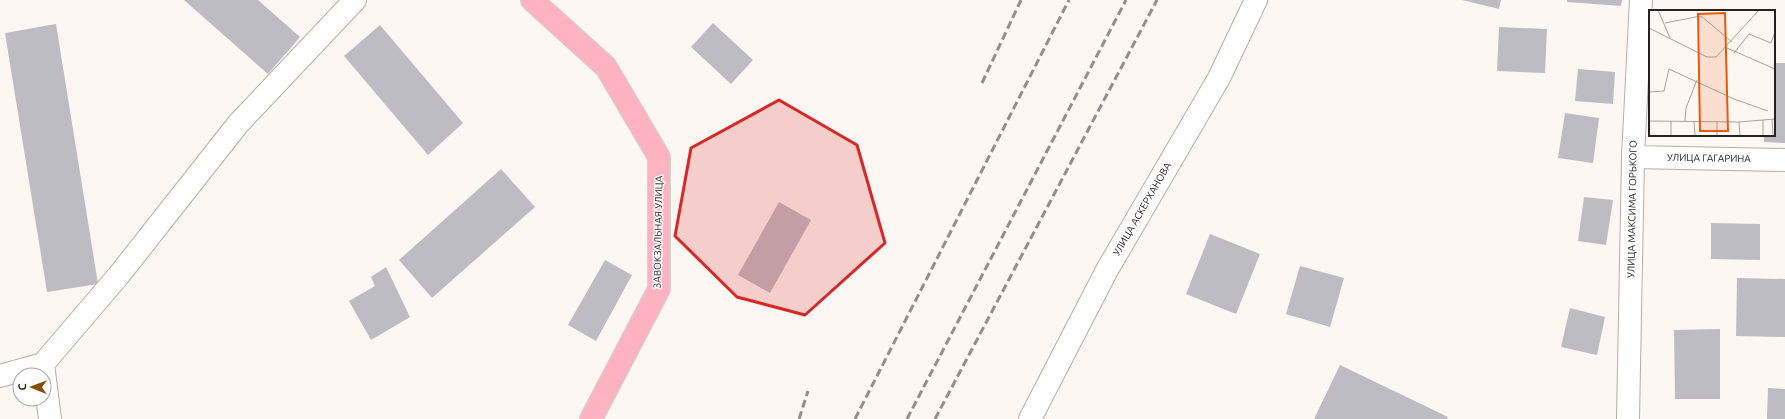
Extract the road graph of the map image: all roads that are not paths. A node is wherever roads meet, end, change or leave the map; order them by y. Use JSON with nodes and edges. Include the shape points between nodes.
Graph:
{"nodes":[{"id":1,"x":355,"y":0,"type":"edge"},
{"id":2,"x":532,"y":0,"type":"edge"},
{"id":3,"x":1256,"y":0,"type":"edge"},
{"id":4,"x":1641,"y":0,"type":"edge"},
{"id":5,"x":1633,"y":157,"type":"junction"},
{"id":6,"x":1785,"y":160,"type":"edge"},
{"id":7,"x":43,"y":364,"type":"junction"},
{"id":8,"x":0,"y":376,"type":"edge"},
{"id":9,"x":50,"y":419,"type":"edge"},
{"id":10,"x":591,"y":419,"type":"edge"},
{"id":11,"x":1030,"y":419,"type":"edge"},
{"id":12,"x":1628,"y":419,"type":"edge"}],
"edges":[{"from":1,"to":7,"type":"street","via":[[238,124],[119,275]]},
{"from":2,"to":10,"type":"main road","name":"ЗАВОКЗАЛЬНАЯ УЛИЦА","via":[[606,67],[659,157],[659,288]]},
{"from":3,"to":11,"type":"street","name":"УЛИЦА АСКЕРХАНОВА","via":[[1219,78],[1107,270]]},
{"from":4,"to":5,"type":"street","name":"УЛИЦА МАКСИМА ГОРЬКОГО"},
{"from":5,"to":6,"type":"street","name":"УЛИЦА ГАГАРИНА"},
{"from":5,"to":12,"type":"street","name":"УЛИЦА МАКСИМА ГОРЬКОГО"},
{"from":7,"to":8,"type":"street"},
{"from":7,"to":9,"type":"street"}]}
